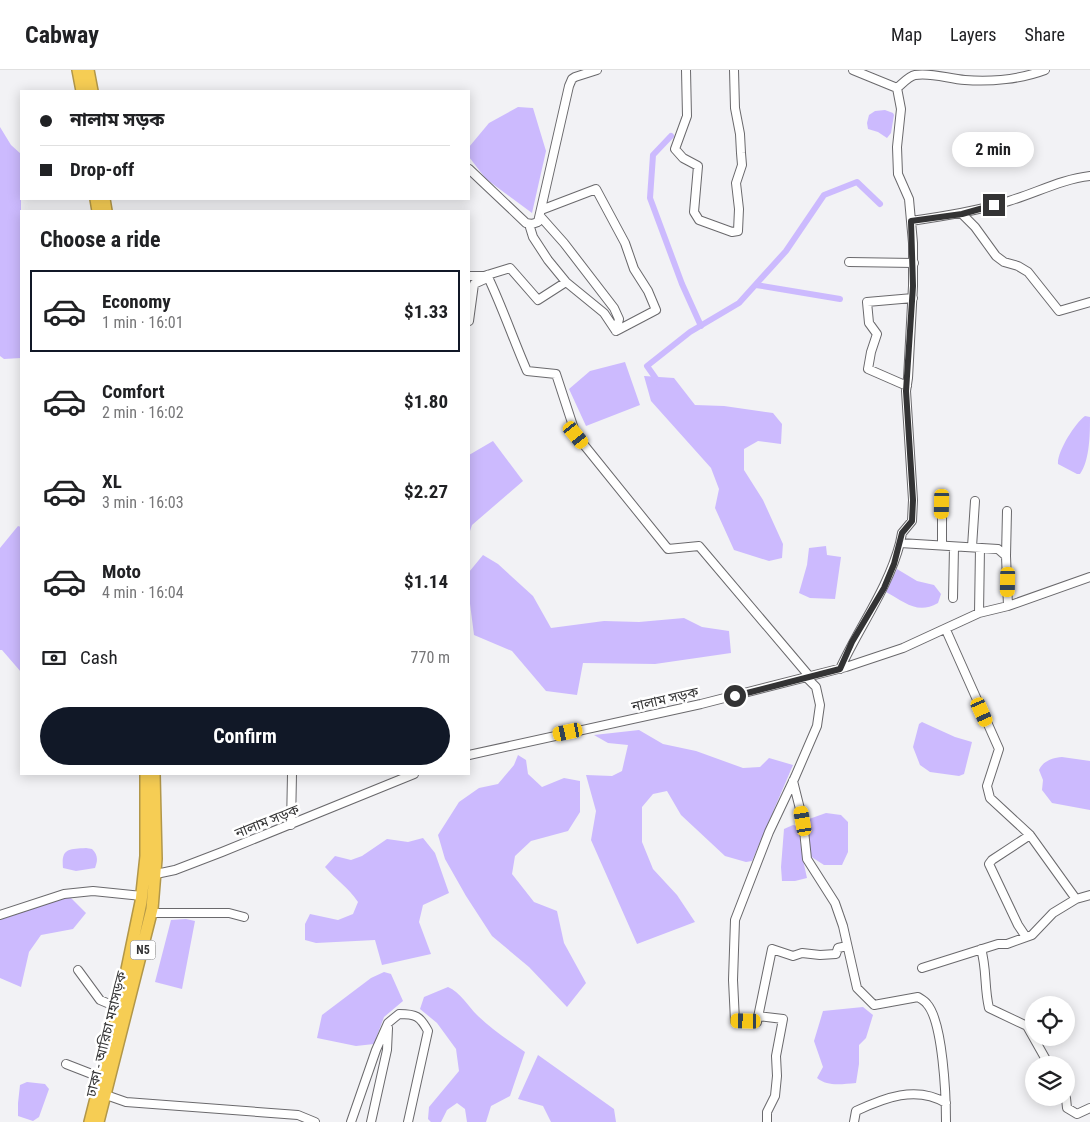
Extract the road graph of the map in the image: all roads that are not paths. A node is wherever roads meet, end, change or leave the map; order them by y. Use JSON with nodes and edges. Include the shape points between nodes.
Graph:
{"nodes":[{"id":1,"x":78,"y":70,"type":"edge"},
{"id":2,"x":88,"y":70,"type":"edge"},
{"id":3,"x":597,"y":70,"type":"edge"},
{"id":4,"x":686,"y":70,"type":"edge"},
{"id":5,"x":734,"y":70,"type":"edge"},
{"id":6,"x":853,"y":70,"type":"edge"},
{"id":7,"x":1045,"y":70,"type":"edge"},
{"id":8,"x":928,"y":72,"type":"edge"},
{"id":9,"x":897,"y":88,"type":"junction"},
{"id":10,"x":82,"y":90,"type":"edge"},
{"id":11,"x":92,"y":90,"type":"edge"},
{"id":12,"x":470,"y":169,"type":"edge"},
{"id":13,"x":1090,"y":176,"type":"edge"},
{"id":14,"x":541,"y":213,"type":"junction"},
{"id":15,"x":962,"y":214,"type":"junction"},
{"id":16,"x":911,"y":221,"type":"junction"},
{"id":17,"x":529,"y":224,"type":"junction"},
{"id":18,"x":849,"y":262,"type":"dead end"},
{"id":19,"x":914,"y":263,"type":"junction"},
{"id":20,"x":485,"y":275,"type":"junction"},
{"id":21,"x":470,"y":276,"type":"edge"},
{"id":22,"x":566,"y":282,"type":"junction"},
{"id":23,"x":912,"y":298,"type":"junction"},
{"id":24,"x":1090,"y":302,"type":"edge"},
{"id":25,"x":470,"y":314,"type":"edge"},
{"id":26,"x":616,"y":331,"type":"junction"},
{"id":27,"x":907,"y":386,"type":"junction"},
{"id":28,"x":975,"y":501,"type":"dead end"},
{"id":29,"x":942,"y":504,"type":"dead end"},
{"id":30,"x":1007,"y":512,"type":"dead end"},
{"id":31,"x":900,"y":543,"type":"junction"},
{"id":32,"x":942,"y":545,"type":"junction"},
{"id":33,"x":954,"y":546,"type":"junction"},
{"id":34,"x":976,"y":548,"type":"junction"},
{"id":35,"x":1006,"y":556,"type":"junction"},
{"id":36,"x":1090,"y":577,"type":"edge"},
{"id":37,"x":953,"y":598,"type":"dead end"},
{"id":38,"x":1008,"y":606,"type":"junction"},
{"id":39,"x":980,"y":613,"type":"junction"},
{"id":40,"x":946,"y":630,"type":"junction"},
{"id":41,"x":840,"y":669,"type":"junction"},
{"id":42,"x":809,"y":677,"type":"junction"},
{"id":43,"x":470,"y":755,"type":"edge"},
{"id":44,"x":146,"y":775,"type":"edge"},
{"id":45,"x":154,"y":775,"type":"edge"},
{"id":46,"x":292,"y":775,"type":"edge"},
{"id":47,"x":412,"y":775,"type":"edge"},
{"id":48,"x":794,"y":781,"type":"junction"},
{"id":49,"x":291,"y":825,"type":"junction"},
{"id":50,"x":1030,"y":835,"type":"junction"},
{"id":51,"x":156,"y":874,"type":"junction"},
{"id":52,"x":1090,"y":895,"type":"edge"},
{"id":53,"x":142,"y":896,"type":"junction"},
{"id":54,"x":1076,"y":900,"type":"junction"},
{"id":55,"x":151,"y":913,"type":"junction"},
{"id":56,"x":0,"y":915,"type":"edge"},
{"id":57,"x":244,"y":917,"type":"dead end"},
{"id":58,"x":1026,"y":937,"type":"junction"},
{"id":59,"x":847,"y":946,"type":"junction"},
{"id":60,"x":981,"y":949,"type":"junction"},
{"id":61,"x":922,"y":968,"type":"dead end"},
{"id":62,"x":78,"y":970,"type":"dead end"},
{"id":63,"x":119,"y":1008,"type":"junction"},
{"id":64,"x":758,"y":1016,"type":"junction"},
{"id":65,"x":388,"y":1023,"type":"junction"},
{"id":66,"x":1044,"y":1056,"type":"edge"},
{"id":67,"x":66,"y":1064,"type":"dead end"},
{"id":68,"x":102,"y":1078,"type":"junction"},
{"id":69,"x":106,"y":1095,"type":"junction"},
{"id":70,"x":946,"y":1103,"type":"junction"},
{"id":71,"x":1067,"y":1106,"type":"edge"},
{"id":72,"x":1090,"y":1108,"type":"edge"},
{"id":73,"x":90,"y":1122,"type":"edge"},
{"id":74,"x":98,"y":1122,"type":"edge"},
{"id":75,"x":315,"y":1122,"type":"edge"},
{"id":76,"x":350,"y":1122,"type":"edge"},
{"id":77,"x":371,"y":1122,"type":"edge"},
{"id":78,"x":408,"y":1122,"type":"edge"},
{"id":79,"x":767,"y":1122,"type":"edge"},
{"id":80,"x":854,"y":1122,"type":"edge"},
{"id":81,"x":946,"y":1122,"type":"edge"}],
"edges":[{"from":1,"to":10,"type":"highway"},
{"from":2,"to":11,"type":"highway"},
{"from":3,"to":14,"type":"street","via":[[570,81]]},
{"from":4,"to":5,"type":"street","via":[[688,116],[674,149],[698,166],[694,212],[699,220],[732,232],[738,231],[736,183],[742,165]]},
{"from":6,"to":9,"type":"street"},
{"from":7,"to":8,"type":"street","via":[[1032,75],[985,80],[966,80]]},
{"from":8,"to":9,"type":"street","via":[[913,75]]},
{"from":9,"to":16,"type":"street","via":[[901,109],[898,174],[909,199]]},
{"from":12,"to":17,"type":"street"},
{"from":13,"to":15,"type":"street","via":[[1075,177],[1010,201]]},
{"from":14,"to":17,"type":"street","via":[[538,222]]},
{"from":14,"to":26,"type":"street","via":[[614,308],[619,319]]},
{"from":14,"to":26,"type":"street","via":[[596,189],[656,310]]},
{"from":15,"to":16,"type":"street"},
{"from":15,"to":24,"type":"street","via":[[996,256],[1028,272],[1059,311]]},
{"from":16,"to":19,"type":"street"},
{"from":17,"to":22,"type":"street","via":[[533,237]]},
{"from":18,"to":19,"type":"street"},
{"from":19,"to":23,"type":"street"},
{"from":20,"to":21,"type":"street"},
{"from":20,"to":22,"type":"street","via":[[510,268],[538,300]]},
{"from":20,"to":25,"type":"street","via":[[485,279],[474,284]]},
{"from":20,"to":42,"type":"street","via":[[500,303],[527,371],[556,374],[576,435],[668,549],[700,546]]},
{"from":22,"to":26,"type":"street","via":[[604,314]]},
{"from":23,"to":27,"type":"street"},
{"from":23,"to":27,"type":"street","via":[[867,302],[869,323],[877,334],[868,369]]},
{"from":27,"to":31,"type":"street","via":[[913,500],[912,521],[902,533]]},
{"from":28,"to":34,"type":"street"},
{"from":29,"to":32,"type":"street"},
{"from":30,"to":35,"type":"street"},
{"from":31,"to":32,"type":"street"},
{"from":31,"to":41,"type":"street","via":[[884,588]]},
{"from":32,"to":33,"type":"street"},
{"from":33,"to":34,"type":"street"},
{"from":33,"to":37,"type":"street"},
{"from":34,"to":35,"type":"street","via":[[998,549]]},
{"from":34,"to":39,"type":"street"},
{"from":35,"to":38,"type":"street"},
{"from":36,"to":38,"type":"street","name":"নালাম সড়ক"},
{"from":38,"to":39,"type":"street","name":"নালাম সড়ক"},
{"from":39,"to":40,"type":"street","name":"নালাম সড়ক"},
{"from":40,"to":41,"type":"street","name":"নালাম সড়ক"},
{"from":40,"to":50,"type":"street","via":[[999,749],[987,786],[990,798]]},
{"from":41,"to":42,"type":"street","name":"নালাম সড়ক"},
{"from":42,"to":43,"type":"street","name":"নালাম সড়ক"},
{"from":42,"to":48,"type":"street","via":[[816,687],[820,705],[817,726]]},
{"from":44,"to":53,"type":"highway","number":"N5","via":[[146,856]]},
{"from":45,"to":51,"type":"highway","name":"ঢাকা - আরিচা মহাসড়ক","number":"N5"},
{"from":46,"to":49,"type":"street"},
{"from":47,"to":49,"type":"street","name":"নালাম সড়ক"},
{"from":48,"to":59,"type":"street","via":[[803,821],[806,859],[835,903]]},
{"from":48,"to":64,"type":"street","via":[[769,832],[735,920],[734,1021],[757,1022]]},
{"from":49,"to":51,"type":"street","name":"নালাম সড়ক","via":[[183,868]]},
{"from":50,"to":54,"type":"street"},
{"from":50,"to":58,"type":"street","via":[[989,864]]},
{"from":51,"to":55,"type":"highway","name":"ঢাকা - আরিচা মহাসড়ক","number":"N5"},
{"from":52,"to":54,"type":"street"},
{"from":53,"to":56,"type":"street","via":[[93,892],[64,894]]},
{"from":53,"to":63,"type":"highway","number":"N5"},
{"from":54,"to":58,"type":"street","via":[[1053,913],[1038,930]]},
{"from":55,"to":57,"type":"street","via":[[229,913]]},
{"from":55,"to":69,"type":"highway","name":"ঢাকা - আরিচা মহাসড়ক","number":"N5"},
{"from":58,"to":60,"type":"street"},
{"from":59,"to":64,"type":"street","via":[[838,948],[836,954],[820,955],[802,953],[793,956],[772,949]]},
{"from":59,"to":70,"type":"street","via":[[858,988],[874,1005],[918,997],[928,1004],[937,1023]]},
{"from":60,"to":61,"type":"street"},
{"from":60,"to":66,"type":"street","via":[[989,1008],[1026,1026]]},
{"from":62,"to":63,"type":"street","via":[[100,1000]]},
{"from":63,"to":68,"type":"highway","number":"N5"},
{"from":64,"to":79,"type":"street","via":[[783,1019],[776,1056],[775,1096],[767,1112]]},
{"from":65,"to":76,"type":"street"},
{"from":65,"to":77,"type":"street","via":[[387,1050]]},
{"from":65,"to":78,"type":"street","via":[[398,1014],[413,1014],[423,1021],[428,1032]]},
{"from":67,"to":68,"type":"street"},
{"from":68,"to":73,"type":"highway","number":"N5"},
{"from":69,"to":74,"type":"highway","name":"ঢাকা - আরিচা মহাসড়ক","number":"N5"},
{"from":69,"to":75,"type":"street","via":[[126,1102],[298,1115]]},
{"from":70,"to":80,"type":"street","via":[[935,1097],[907,1094],[856,1111]]},
{"from":70,"to":81,"type":"street"},
{"from":71,"to":72,"type":"street","via":[[1077,1114]]}]}
